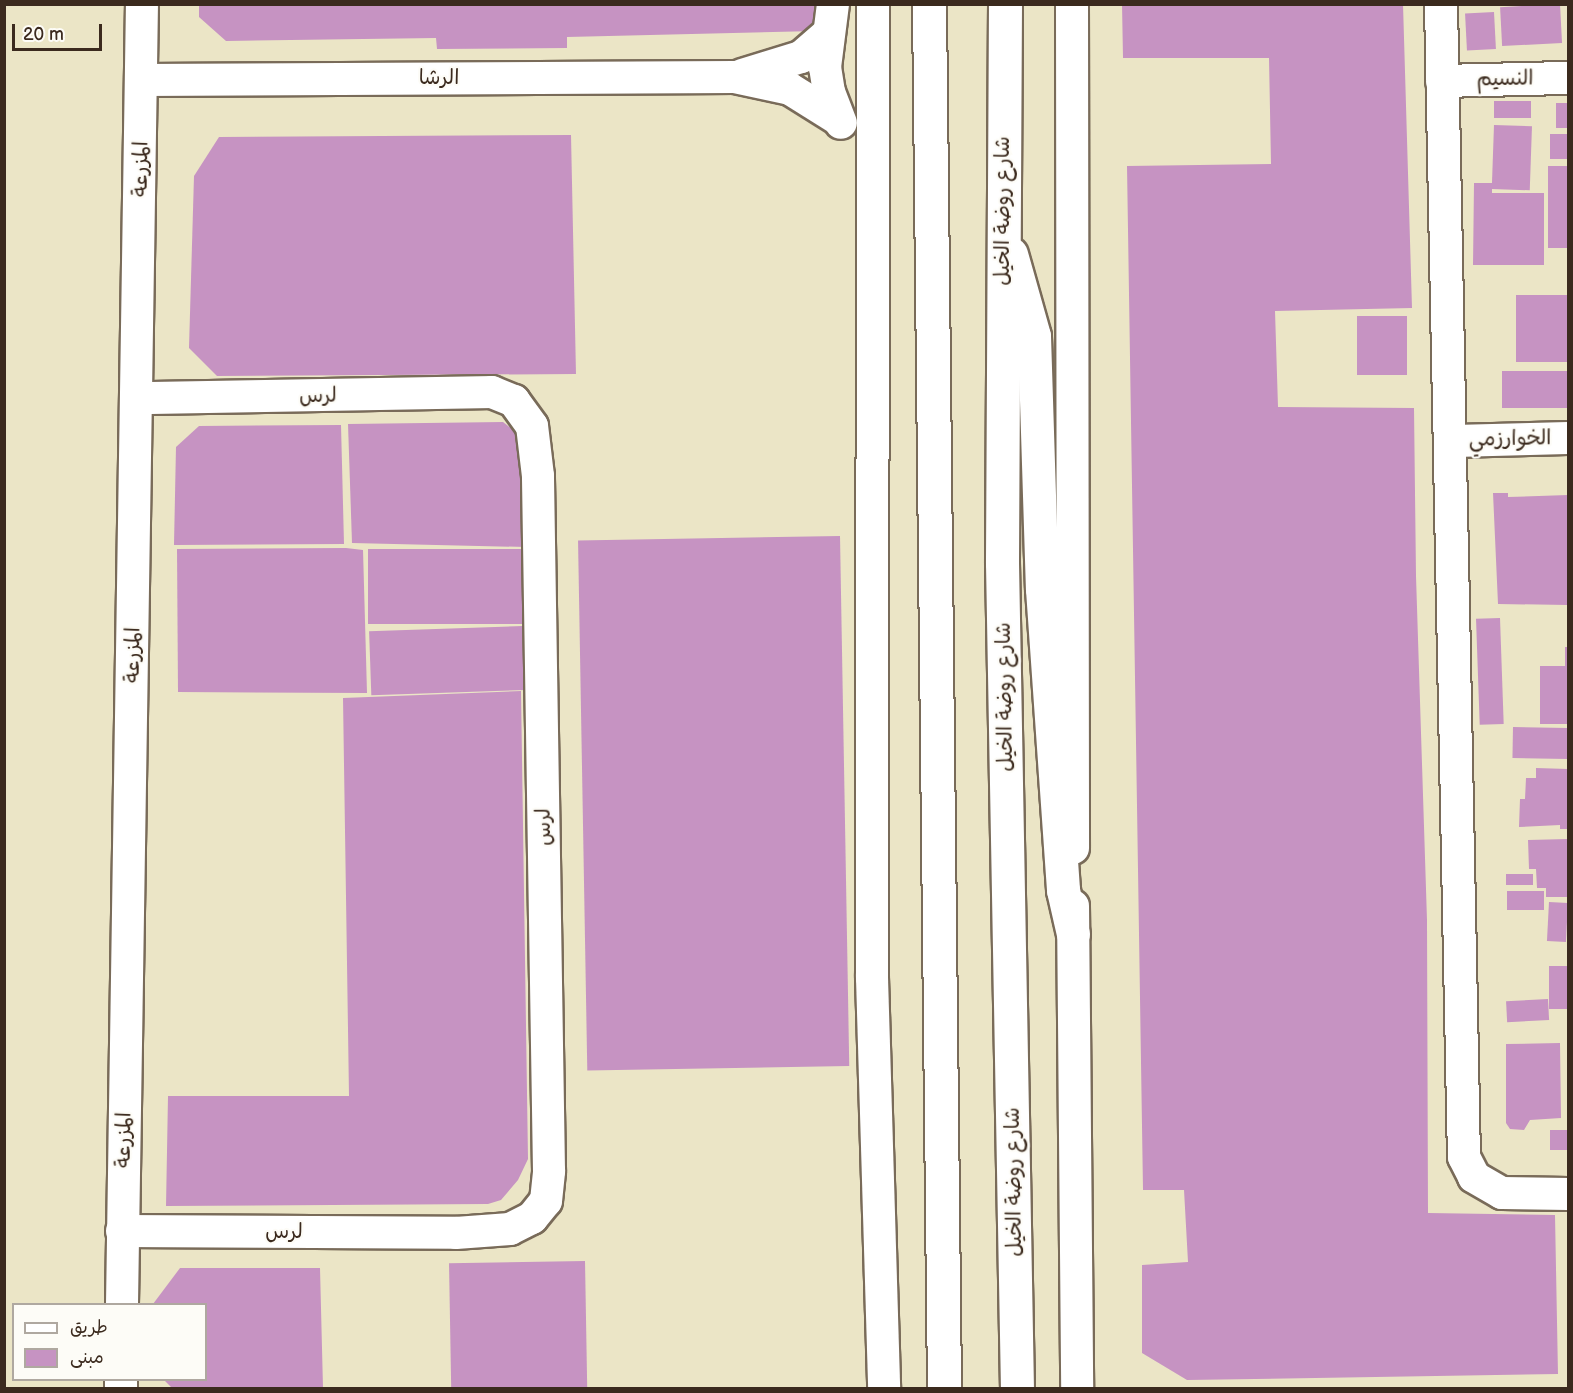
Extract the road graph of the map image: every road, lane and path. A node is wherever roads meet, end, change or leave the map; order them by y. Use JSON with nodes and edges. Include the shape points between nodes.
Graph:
{"nodes":[{"id":1,"x":142,"y":4,"type":"edge"},
{"id":2,"x":873,"y":4,"type":"edge"},
{"id":3,"x":929,"y":4,"type":"edge"},
{"id":4,"x":1005,"y":4,"type":"edge"},
{"id":5,"x":1072,"y":4,"type":"edge"},
{"id":6,"x":1441,"y":4,"type":"edge"},
{"id":7,"x":831,"y":19,"type":"edge"},
{"id":8,"x":735,"y":76,"type":"junction"},
{"id":9,"x":1569,"y":78,"type":"edge"},
{"id":10,"x":142,"y":80,"type":"junction"},
{"id":11,"x":1443,"y":81,"type":"junction"},
{"id":12,"x":838,"y":119,"type":"junction"},
{"id":13,"x":873,"y":157,"type":"junction"},
{"id":14,"x":1003,"y":233,"type":"junction"},
{"id":15,"x":138,"y":398,"type":"junction"},
{"id":16,"x":1569,"y":438,"type":"edge"},
{"id":17,"x":1452,"y":441,"type":"junction"},
{"id":18,"x":1073,"y":934,"type":"junction"},
{"id":19,"x":1569,"y":1194,"type":"edge"},
{"id":20,"x":122,"y":1231,"type":"junction"},
{"id":21,"x":122,"y":1303,"type":"edge"},
{"id":22,"x":884,"y":1352,"type":"junction"},
{"id":23,"x":862,"y":1389,"type":"edge"},
{"id":24,"x":885,"y":1389,"type":"edge"},
{"id":25,"x":944,"y":1389,"type":"edge"},
{"id":26,"x":1017,"y":1389,"type":"edge"},
{"id":27,"x":1077,"y":1389,"type":"edge"}],
"edges":[{"from":1,"to":10,"type":"street","name":"المزرعة"},
{"from":2,"to":13,"type":"street"},
{"from":3,"to":25,"type":"main road"},
{"from":4,"to":14,"type":"main road","name":"شارع روضة الخيل"},
{"from":5,"to":18,"type":"street"},
{"from":6,"to":11,"type":"street"},
{"from":7,"to":8,"type":"street","name":"الرشا","via":[[801,57]]},
{"from":7,"to":12,"type":"street","via":[[825,67]]},
{"from":8,"to":10,"type":"street","name":"الرشا"},
{"from":8,"to":12,"type":"street","name":"الرشا","via":[[790,89]]},
{"from":9,"to":11,"type":"street","name":"النسيم"},
{"from":10,"to":15,"type":"street","name":"المزرعة"},
{"from":11,"to":17,"type":"street"},
{"from":12,"to":13,"type":"street"},
{"from":13,"to":22,"type":"street","via":[[872,978]]},
{"from":14,"to":18,"type":"main road","via":[[1028,304],[1034,336],[1042,590],[1063,890]]},
{"from":14,"to":26,"type":"main road","name":"شارع روضة الخيل","via":[[1002,563]]},
{"from":15,"to":20,"type":"street","name":"المزرعة"},
{"from":15,"to":20,"type":"street","name":"لرس","via":[[492,392],[514,401],[532,426],[538,476],[549,1171],[546,1201],[532,1218],[510,1229],[456,1233]]},
{"from":16,"to":17,"type":"street","name":"الخوارزمي"},
{"from":17,"to":19,"type":"street","via":[[1464,1157],[1474,1177],[1502,1193]]},
{"from":18,"to":27,"type":"street"},
{"from":20,"to":21,"type":"street","name":"المزرعة"},
{"from":22,"to":23,"type":"street"},
{"from":22,"to":24,"type":"street"}]}
